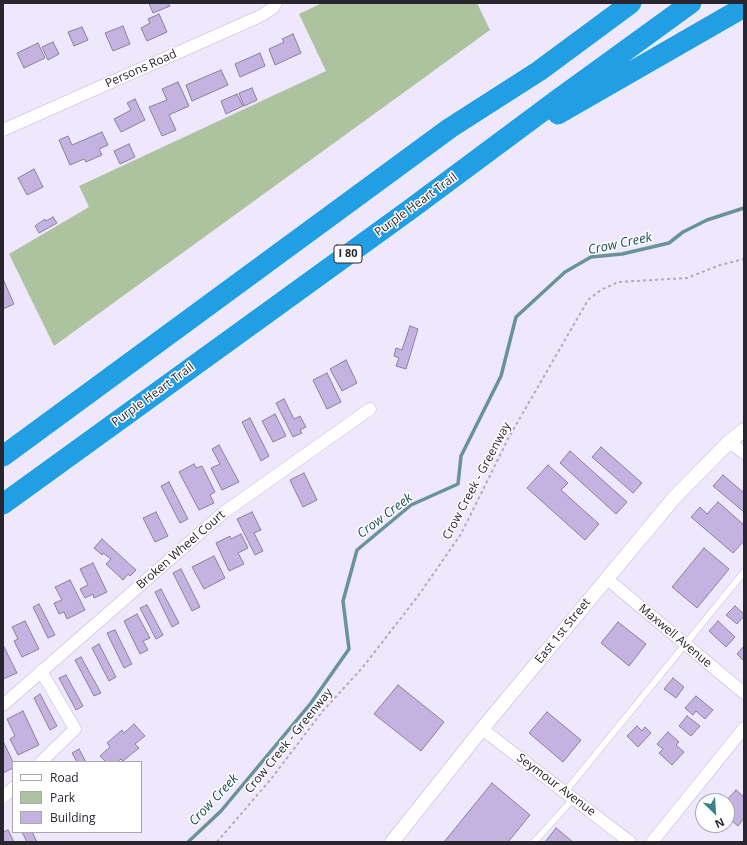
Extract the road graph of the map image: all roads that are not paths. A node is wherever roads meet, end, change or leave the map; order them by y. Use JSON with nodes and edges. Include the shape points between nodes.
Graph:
{"nodes":[{"id":1,"x":276,"y":3,"type":"edge"},
{"id":2,"x":617,"y":3,"type":"edge"},
{"id":3,"x":631,"y":3,"type":"edge"},
{"id":4,"x":691,"y":3,"type":"edge"},
{"id":5,"x":744,"y":6,"type":"edge"},
{"id":6,"x":539,"y":70,"type":"junction"},
{"id":7,"x":3,"y":130,"type":"edge"},
{"id":8,"x":408,"y":211,"type":"junction"},
{"id":9,"x":370,"y":409,"type":"dead end"},
{"id":10,"x":744,"y":430,"type":"edge"},
{"id":11,"x":729,"y":442,"type":"junction"},
{"id":12,"x":744,"y":453,"type":"edge"},
{"id":13,"x":3,"y":456,"type":"edge"},
{"id":14,"x":3,"y":504,"type":"edge"},
{"id":15,"x":744,"y":572,"type":"edge"},
{"id":16,"x":606,"y":578,"type":"junction"},
{"id":17,"x":685,"y":644,"type":"junction"},
{"id":18,"x":41,"y":671,"type":"junction"},
{"id":19,"x":744,"y":693,"type":"edge"},
{"id":20,"x":3,"y":705,"type":"edge"},
{"id":21,"x":744,"y":728,"type":"edge"},
{"id":22,"x":482,"y":729,"type":"junction"},
{"id":23,"x":42,"y":761,"type":"edge"},
{"id":24,"x":12,"y":789,"type":"edge"},
{"id":25,"x":569,"y":795,"type":"junction"},
{"id":26,"x":3,"y":797,"type":"edge"},
{"id":27,"x":392,"y":842,"type":"edge"},
{"id":28,"x":534,"y":842,"type":"edge"},
{"id":29,"x":630,"y":842,"type":"edge"},
{"id":30,"x":652,"y":842,"type":"edge"}],
"edges":[{"from":1,"to":7,"type":"street","name":"Persons Road","via":[[273,8],[256,18]]},
{"from":2,"to":6,"type":"highway"},
{"from":3,"to":6,"type":"highway"},
{"from":4,"to":8,"type":"highway","name":"Purple Heart Trail","number":"I 80"},
{"from":5,"to":8,"type":"highway","via":[[553,117]]},
{"from":6,"to":13,"type":"highway","via":[[450,128]]},
{"from":8,"to":14,"type":"highway","name":"Purple Heart Trail","number":"I 80"},
{"from":9,"to":18,"type":"street","name":"Broken Wheel Court","via":[[223,513]]},
{"from":10,"to":11,"type":"street","name":"East 1st Street"},
{"from":11,"to":12,"type":"street"},
{"from":11,"to":16,"type":"street","name":"East 1st Street","via":[[674,498]]},
{"from":15,"to":17,"type":"lane"},
{"from":16,"to":17,"type":"street","name":"Maxwell Avenue"},
{"from":16,"to":22,"type":"street","name":"East 1st Street"},
{"from":17,"to":19,"type":"street","name":"Maxwell Avenue"},
{"from":17,"to":25,"type":"lane"},
{"from":18,"to":20,"type":"street","name":"Broken Wheel Court"},
{"from":18,"to":23,"type":"street","via":[[75,729]]},
{"from":21,"to":30,"type":"street"},
{"from":22,"to":25,"type":"street","name":"Seymour Avenue"},
{"from":22,"to":27,"type":"street","name":"East 1st Street"},
{"from":24,"to":26,"type":"street"},
{"from":25,"to":28,"type":"lane"},
{"from":25,"to":29,"type":"street","name":"Seymour Avenue"}]}
